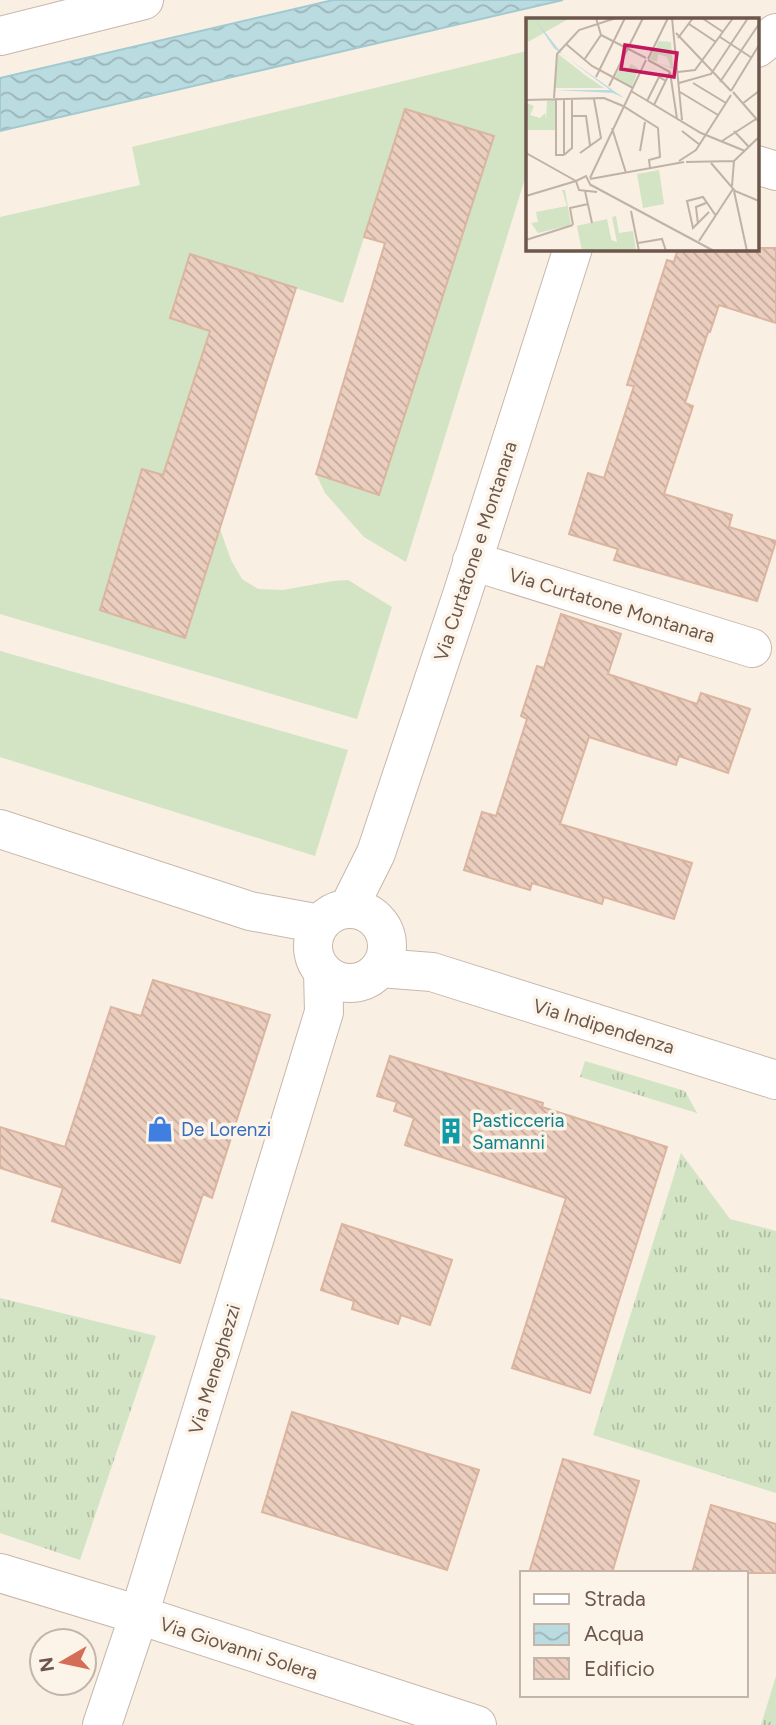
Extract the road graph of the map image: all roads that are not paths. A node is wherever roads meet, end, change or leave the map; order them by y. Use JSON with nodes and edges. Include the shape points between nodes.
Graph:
{"nodes":[{"id":1,"x":144,"y":0,"type":"edge"},
{"id":2,"x":776,"y":33,"type":"edge"},
{"id":3,"x":0,"y":36,"type":"edge"},
{"id":4,"x":758,"y":47,"type":"edge"},
{"id":5,"x":758,"y":165,"type":"edge"},
{"id":6,"x":776,"y":171,"type":"edge"},
{"id":7,"x":572,"y":250,"type":"edge"},
{"id":8,"x":472,"y":561,"type":"junction"},
{"id":9,"x":752,"y":648,"type":"dead end"},
{"id":10,"x":0,"y":829,"type":"edge"},
{"id":11,"x":350,"y":943,"type":"junction"},
{"id":12,"x":776,"y":1080,"type":"edge"},
{"id":13,"x":0,"y":1573,"type":"edge"},
{"id":14,"x":139,"y":1615,"type":"junction"},
{"id":15,"x":102,"y":1725,"type":"edge"},
{"id":16,"x":477,"y":1725,"type":"edge"}],
"edges":[{"from":1,"to":3,"type":"street"},
{"from":2,"to":4,"type":"street"},
{"from":5,"to":6,"type":"street"},
{"from":7,"to":8,"type":"street","name":"Via Curtatone e Montanara"},
{"from":8,"to":9,"type":"street","name":"Via Curtatone Montanara"},
{"from":8,"to":11,"type":"street","name":"Via Curtatone e Montanara"},
{"from":10,"to":11,"type":"street","name":"Via Indipendenza"},
{"from":11,"to":12,"type":"street","name":"Via Indipendenza"},
{"from":11,"to":14,"type":"street","name":"Via Meneghezzi","via":[[324,1012]]},
{"from":13,"to":14,"type":"street","name":"Via Giovanni Solera"},
{"from":14,"to":15,"type":"street","name":"Via Meneghezzi"},
{"from":14,"to":16,"type":"street","name":"Via Giovanni Solera"}]}
